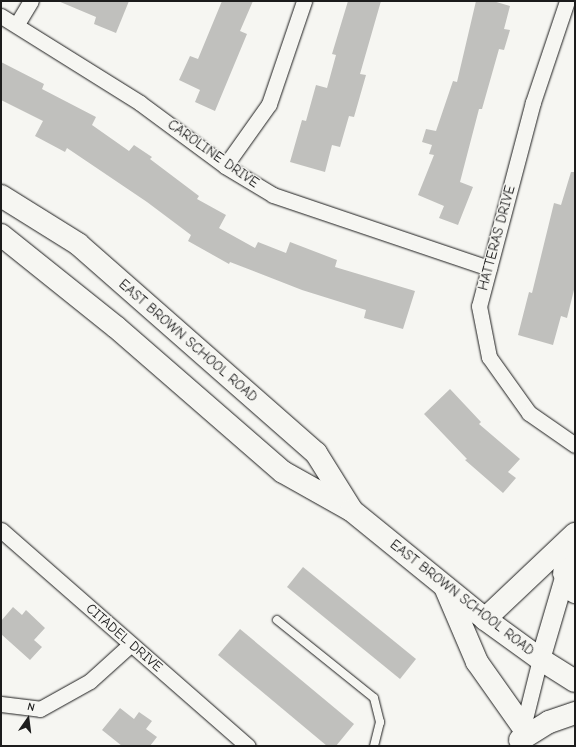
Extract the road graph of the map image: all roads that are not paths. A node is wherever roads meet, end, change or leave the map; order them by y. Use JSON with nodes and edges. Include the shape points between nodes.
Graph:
{"nodes":[{"id":1,"x":31,"y":1,"type":"edge"},
{"id":2,"x":304,"y":1,"type":"edge"},
{"id":3,"x":567,"y":1,"type":"edge"},
{"id":4,"x":1,"y":16,"type":"edge"},
{"id":5,"x":17,"y":24,"type":"junction"},
{"id":6,"x":225,"y":166,"type":"junction"},
{"id":7,"x":1,"y":196,"type":"edge"},
{"id":8,"x":1,"y":235,"type":"edge"},
{"id":9,"x":489,"y":268,"type":"junction"},
{"id":10,"x":575,"y":445,"type":"edge"},
{"id":11,"x":351,"y":510,"type":"junction"},
{"id":12,"x":1,"y":530,"type":"edge"},
{"id":13,"x":575,"y":534,"type":"edge"},
{"id":14,"x":575,"y":540,"type":"edge"},
{"id":15,"x":564,"y":573,"type":"junction"},
{"id":16,"x":444,"y":584,"type":"junction"},
{"id":17,"x":575,"y":592,"type":"edge"},
{"id":18,"x":485,"y":619,"type":"junction"},
{"id":19,"x":277,"y":620,"type":"dead end"},
{"id":20,"x":131,"y":644,"type":"junction"},
{"id":21,"x":540,"y":659,"type":"junction"},
{"id":22,"x":575,"y":681,"type":"edge"},
{"id":23,"x":1,"y":704,"type":"edge"},
{"id":24,"x":575,"y":713,"type":"edge"},
{"id":25,"x":520,"y":738,"type":"edge"},
{"id":26,"x":248,"y":746,"type":"edge"},
{"id":27,"x":374,"y":746,"type":"edge"}],
"edges":[{"from":1,"to":5,"type":"street"},
{"from":2,"to":6,"type":"street","via":[[270,104]]},
{"from":3,"to":9,"type":"street","name":"HATTERAS DRIVE","via":[[533,102]]},
{"from":4,"to":5,"type":"street","name":"CAROLINE DRIVE"},
{"from":5,"to":6,"type":"street","name":"CAROLINE DRIVE","via":[[140,103]]},
{"from":6,"to":9,"type":"street","name":"CAROLINE DRIVE","via":[[273,195]]},
{"from":7,"to":11,"type":"main road","name":"EAST BROWN SCHOOL ROAD","via":[[78,244],[316,453]]},
{"from":8,"to":11,"type":"main road","name":"EAST BROWN SCHOOL ROAD","via":[[116,327],[282,472]]},
{"from":9,"to":10,"type":"street","name":"HATTERAS DRIVE","via":[[479,306],[489,357],[529,413]]},
{"from":11,"to":16,"type":"main road","name":"EAST BROWN SCHOOL ROAD"},
{"from":12,"to":20,"type":"street","name":"CITADEL DRIVE"},
{"from":13,"to":18,"type":"main road"},
{"from":14,"to":15,"type":"street"},
{"from":15,"to":17,"type":"main road"},
{"from":15,"to":21,"type":"street"},
{"from":16,"to":18,"type":"main road","name":"EAST BROWN SCHOOL ROAD"},
{"from":16,"to":25,"type":"main road","via":[[477,662]]},
{"from":18,"to":21,"type":"main road","name":"EAST BROWN SCHOOL ROAD"},
{"from":19,"to":27,"type":"lane","via":[[374,698],[380,722]]},
{"from":20,"to":23,"type":"street","via":[[90,681],[40,709]]},
{"from":20,"to":26,"type":"street","name":"CITADEL DRIVE"},
{"from":21,"to":22,"type":"main road","name":"EAST BROWN SCHOOL ROAD"},
{"from":21,"to":25,"type":"street"},
{"from":24,"to":25,"type":"main road","via":[[549,722]]}]}
